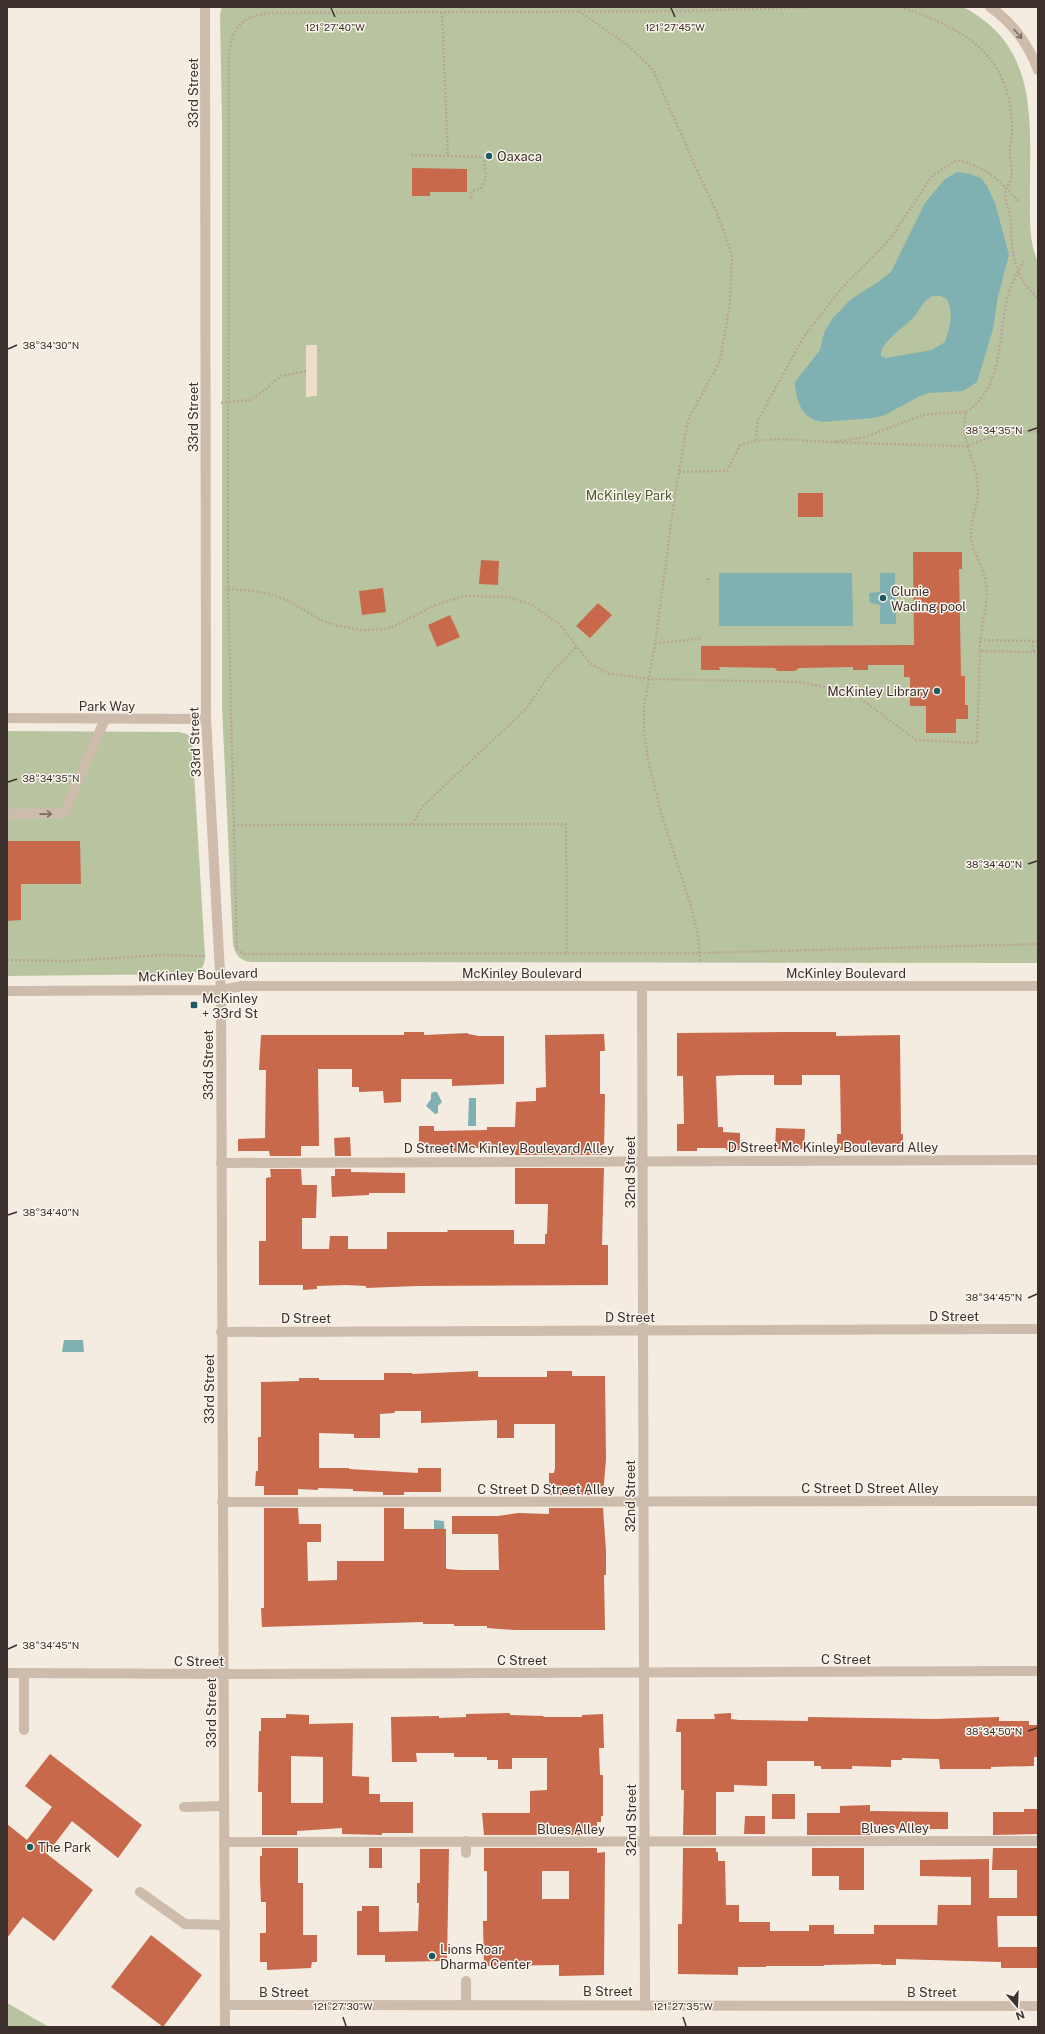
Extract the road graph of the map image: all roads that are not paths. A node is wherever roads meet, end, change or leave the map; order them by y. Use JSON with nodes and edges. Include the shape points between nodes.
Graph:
{"nodes":[{"id":1,"x":205,"y":7,"type":"edge"},
{"id":2,"x":990,"y":7,"type":"edge"},
{"id":3,"x":1038,"y":70,"type":"edge"},
{"id":4,"x":7,"y":718,"type":"edge"},
{"id":5,"x":105,"y":719,"type":"junction"},
{"id":6,"x":206,"y":719,"type":"junction"},
{"id":7,"x":7,"y":814,"type":"edge"},
{"id":8,"x":1038,"y":986,"type":"edge"},
{"id":9,"x":642,"y":987,"type":"junction"},
{"id":10,"x":221,"y":990,"type":"junction"},
{"id":11,"x":7,"y":991,"type":"edge"},
{"id":12,"x":1038,"y":1160,"type":"edge"},
{"id":13,"x":643,"y":1161,"type":"junction"},
{"id":14,"x":220,"y":1162,"type":"junction"},
{"id":15,"x":1038,"y":1329,"type":"edge"},
{"id":16,"x":643,"y":1330,"type":"junction"},
{"id":17,"x":221,"y":1332,"type":"junction"},
{"id":18,"x":1038,"y":1501,"type":"edge"},
{"id":19,"x":222,"y":1502,"type":"junction"},
{"id":20,"x":643,"y":1502,"type":"junction"},
{"id":21,"x":1038,"y":1671,"type":"edge"},
{"id":22,"x":644,"y":1672,"type":"junction"},
{"id":23,"x":7,"y":1673,"type":"edge"},
{"id":24,"x":24,"y":1673,"type":"junction"},
{"id":25,"x":223,"y":1674,"type":"junction"},
{"id":26,"x":24,"y":1730,"type":"dead end"},
{"id":27,"x":224,"y":1806,"type":"junction"},
{"id":28,"x":184,"y":1807,"type":"dead end"},
{"id":29,"x":466,"y":1841,"type":"junction"},
{"id":30,"x":1038,"y":1841,"type":"edge"},
{"id":31,"x":224,"y":1842,"type":"junction"},
{"id":32,"x":644,"y":1842,"type":"junction"},
{"id":33,"x":466,"y":1854,"type":"dead end"},
{"id":34,"x":140,"y":1892,"type":"dead end"},
{"id":35,"x":225,"y":1925,"type":"junction"},
{"id":36,"x":466,"y":1981,"type":"dead end"},
{"id":37,"x":466,"y":2004,"type":"junction"},
{"id":38,"x":645,"y":2004,"type":"junction"},
{"id":39,"x":225,"y":2005,"type":"junction"},
{"id":40,"x":1038,"y":2006,"type":"edge"},
{"id":41,"x":225,"y":2027,"type":"edge"}],
"edges":[{"from":1,"to":6,"type":"street","name":"33rd Street"},
{"from":2,"to":3,"type":"street","one_way":true,"via":[[1021,37]]},
{"from":4,"to":5,"type":"street","name":"Park Way"},
{"from":5,"to":6,"type":"street","name":"Park Way"},
{"from":7,"to":5,"type":"street","one_way":true,"via":[[64,813]]},
{"from":6,"to":10,"type":"street","name":"33rd Street"},
{"from":8,"to":9,"type":"street","name":"McKinley Boulevard"},
{"from":9,"to":10,"type":"street","name":"McKinley Boulevard","via":[[242,986]]},
{"from":9,"to":13,"type":"street","name":"32nd Street"},
{"from":10,"to":11,"type":"street","name":"McKinley Boulevard"},
{"from":10,"to":14,"type":"street","name":"33rd Street"},
{"from":12,"to":13,"type":"street","name":"D Street Mc Kinley Boulevard Alley"},
{"from":13,"to":14,"type":"street","name":"D Street Mc Kinley Boulevard Alley"},
{"from":13,"to":16,"type":"street","name":"32nd Street"},
{"from":14,"to":17,"type":"street","name":"33rd Street"},
{"from":15,"to":16,"type":"street","name":"D Street"},
{"from":16,"to":17,"type":"street","name":"D Street"},
{"from":16,"to":20,"type":"street","name":"32nd Street"},
{"from":17,"to":19,"type":"street","name":"33rd Street"},
{"from":18,"to":20,"type":"street","name":"C Street D Street Alley"},
{"from":19,"to":20,"type":"street","name":"C Street D Street Alley"},
{"from":19,"to":25,"type":"street","name":"33rd Street"},
{"from":20,"to":22,"type":"street","name":"32nd Street"},
{"from":21,"to":22,"type":"street","name":"C Street"},
{"from":22,"to":25,"type":"street","name":"C Street"},
{"from":22,"to":32,"type":"street","name":"32nd Street"},
{"from":23,"to":24,"type":"street","name":"C Street"},
{"from":24,"to":25,"type":"street","name":"C Street"},
{"from":24,"to":26,"type":"street"},
{"from":25,"to":27,"type":"street","name":"33rd Street"},
{"from":27,"to":28,"type":"street"},
{"from":27,"to":31,"type":"street","name":"33rd Street"},
{"from":29,"to":31,"type":"street","name":"Blues Alley"},
{"from":29,"to":32,"type":"street","name":"Blues Alley"},
{"from":29,"to":33,"type":"street"},
{"from":30,"to":32,"type":"street","name":"Blues Alley"},
{"from":31,"to":35,"type":"street","name":"33rd Street"},
{"from":32,"to":38,"type":"street","name":"32nd Street"},
{"from":34,"to":35,"type":"street","via":[[185,1924]]},
{"from":35,"to":39,"type":"street","name":"33rd Street"},
{"from":36,"to":37,"type":"street"},
{"from":37,"to":38,"type":"street","name":"B Street"},
{"from":37,"to":39,"type":"street","name":"B Street"},
{"from":38,"to":40,"type":"street","name":"B Street"},
{"from":39,"to":41,"type":"street","name":"33rd Street"}]}
